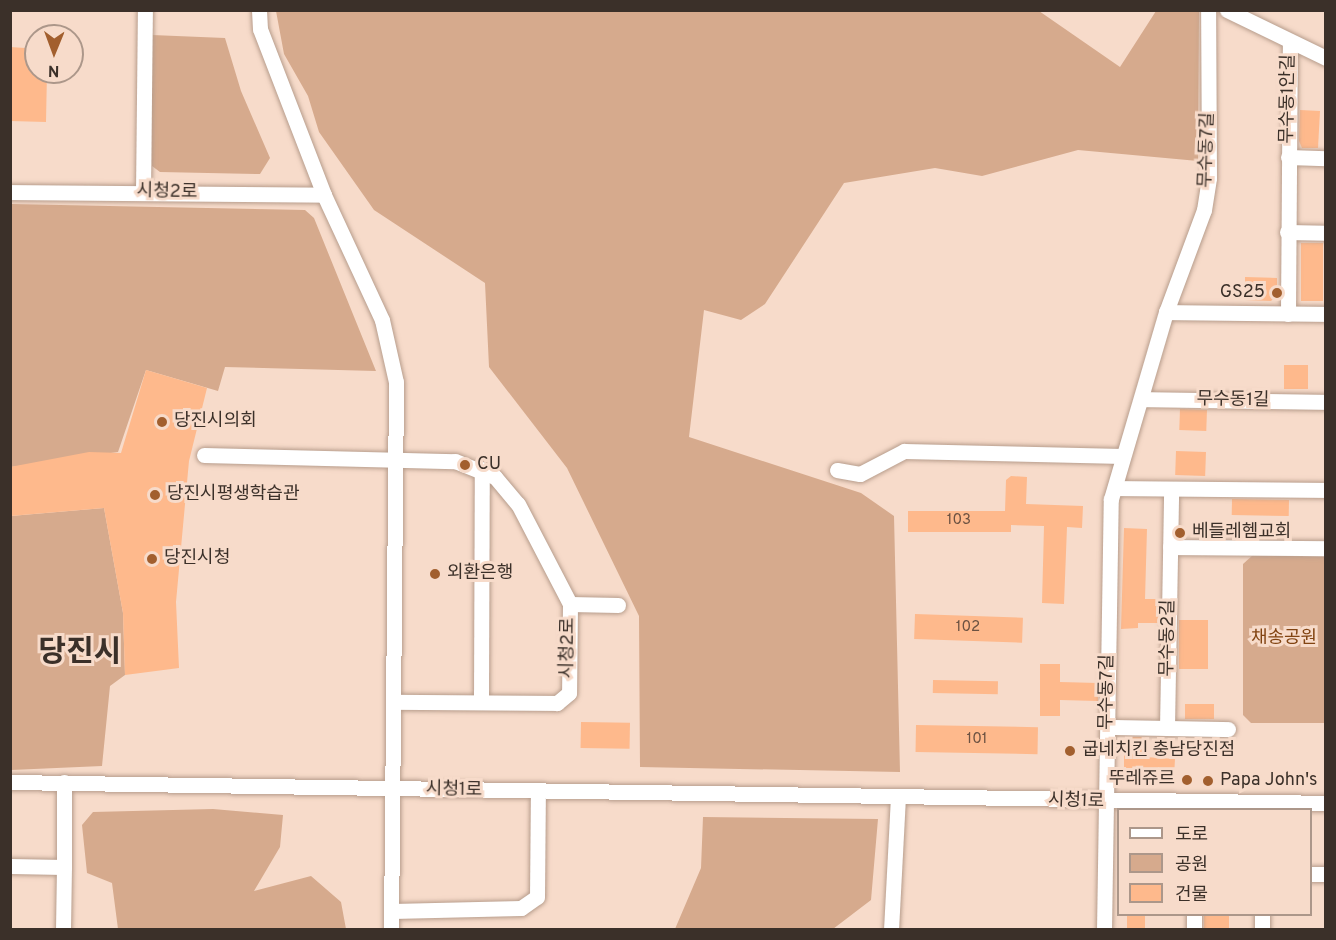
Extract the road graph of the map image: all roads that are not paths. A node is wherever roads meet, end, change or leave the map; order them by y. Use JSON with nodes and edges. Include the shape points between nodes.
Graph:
{"nodes":[{"id":1,"x":145,"y":10,"type":"edge"},
{"id":2,"x":259,"y":10,"type":"edge"},
{"id":3,"x":1208,"y":10,"type":"edge"},
{"id":4,"x":1227,"y":10,"type":"edge"},
{"id":5,"x":1290,"y":41,"type":"junction"},
{"id":6,"x":1326,"y":58,"type":"edge"},
{"id":7,"x":1288,"y":158,"type":"junction"},
{"id":8,"x":1326,"y":158,"type":"edge"},
{"id":9,"x":10,"y":192,"type":"edge"},
{"id":10,"x":143,"y":192,"type":"junction"},
{"id":11,"x":324,"y":195,"type":"junction"},
{"id":12,"x":1287,"y":232,"type":"junction"},
{"id":13,"x":1326,"y":233,"type":"edge"},
{"id":14,"x":1166,"y":312,"type":"junction"},
{"id":15,"x":1288,"y":314,"type":"junction"},
{"id":16,"x":1326,"y":314,"type":"edge"},
{"id":17,"x":1141,"y":399,"type":"junction"},
{"id":18,"x":1326,"y":402,"type":"edge"},
{"id":19,"x":204,"y":455,"type":"dead end"},
{"id":20,"x":1124,"y":456,"type":"junction"},
{"id":21,"x":395,"y":459,"type":"junction"},
{"id":22,"x":482,"y":469,"type":"junction"},
{"id":23,"x":837,"y":470,"type":"dead end"},
{"id":24,"x":1115,"y":488,"type":"junction"},
{"id":25,"x":1171,"y":489,"type":"junction"},
{"id":26,"x":1326,"y":490,"type":"edge"},
{"id":27,"x":482,"y":498,"type":"junction"},
{"id":28,"x":518,"y":504,"type":"junction"},
{"id":29,"x":1170,"y":548,"type":"junction"},
{"id":30,"x":1326,"y":548,"type":"edge"},
{"id":31,"x":570,"y":604,"type":"junction"},
{"id":32,"x":618,"y":605,"type":"dead end"},
{"id":33,"x":394,"y":702,"type":"junction"},
{"id":34,"x":481,"y":702,"type":"junction"},
{"id":35,"x":1108,"y":727,"type":"junction"},
{"id":36,"x":1167,"y":728,"type":"junction"},
{"id":37,"x":1228,"y":729,"type":"dead end"},
{"id":38,"x":10,"y":782,"type":"edge"},
{"id":39,"x":64,"y":782,"type":"junction"},
{"id":40,"x":393,"y":790,"type":"junction"},
{"id":41,"x":538,"y":792,"type":"junction"},
{"id":42,"x":898,"y":797,"type":"junction"},
{"id":43,"x":1105,"y":803,"type":"junction"},
{"id":44,"x":1326,"y":803,"type":"edge"},
{"id":45,"x":10,"y":866,"type":"edge"},
{"id":46,"x":64,"y":867,"type":"junction"},
{"id":47,"x":1111,"y":873,"type":"edge"},
{"id":48,"x":392,"y":911,"type":"junction"},
{"id":49,"x":63,"y":930,"type":"edge"},
{"id":50,"x":391,"y":930,"type":"edge"},
{"id":51,"x":891,"y":930,"type":"edge"},
{"id":52,"x":1104,"y":930,"type":"edge"}],
"edges":[{"from":1,"to":10,"type":"street"},
{"from":2,"to":11,"type":"street","via":[[260,29]]},
{"from":3,"to":14,"type":"street","name":"무수동7길","via":[[1209,178],[1204,210]]},
{"from":4,"to":5,"type":"street","name":"무수동1안길"},
{"from":5,"to":6,"type":"street","name":"무수동1안길"},
{"from":5,"to":7,"type":"street","name":"무수동1안길"},
{"from":7,"to":8,"type":"street","name":"무수동1안길"},
{"from":7,"to":12,"type":"street","name":"무수동1안길"},
{"from":9,"to":10,"type":"street","name":"시청2로"},
{"from":10,"to":11,"type":"street","name":"시청2로"},
{"from":11,"to":21,"type":"street","via":[[382,320],[396,382]]},
{"from":12,"to":13,"type":"street"},
{"from":12,"to":15,"type":"street","name":"무수동1안길"},
{"from":14,"to":15,"type":"street"},
{"from":14,"to":17,"type":"street","name":"무수동7길"},
{"from":15,"to":16,"type":"street"},
{"from":17,"to":18,"type":"street","name":"무수동1길"},
{"from":17,"to":20,"type":"street","name":"무수동7길"},
{"from":19,"to":21,"type":"street","name":"시청2로"},
{"from":20,"to":23,"type":"street","via":[[904,451],[860,474]]},
{"from":20,"to":24,"type":"street","name":"무수동7길"},
{"from":21,"to":22,"type":"street","name":"시청2로","via":[[455,461]]},
{"from":21,"to":33,"type":"street"},
{"from":22,"to":27,"type":"street"},
{"from":22,"to":28,"type":"street","name":"시청2로"},
{"from":24,"to":25,"type":"street"},
{"from":24,"to":35,"type":"street","name":"무수동7길"},
{"from":25,"to":26,"type":"street"},
{"from":25,"to":29,"type":"street","name":"무수동2길"},
{"from":27,"to":28,"type":"street","via":[[485,491],[498,492]]},
{"from":27,"to":34,"type":"street"},
{"from":28,"to":31,"type":"street","name":"시청2로"},
{"from":29,"to":30,"type":"street"},
{"from":29,"to":36,"type":"street","name":"무수동2길"},
{"from":31,"to":32,"type":"street"},
{"from":31,"to":34,"type":"street","name":"시청2로","via":[[568,693],[557,703]]},
{"from":33,"to":34,"type":"street","name":"시청2로"},
{"from":33,"to":40,"type":"street"},
{"from":35,"to":36,"type":"street"},
{"from":35,"to":43,"type":"street","name":"무수동7길"},
{"from":36,"to":37,"type":"street"},
{"from":38,"to":39,"type":"street","name":"시청1로"},
{"from":39,"to":40,"type":"street","name":"시청1로"},
{"from":39,"to":46,"type":"street"},
{"from":40,"to":41,"type":"street","name":"시청1로"},
{"from":40,"to":48,"type":"street"},
{"from":41,"to":42,"type":"street","name":"시청1로"},
{"from":41,"to":48,"type":"street","via":[[537,897],[521,908]]},
{"from":42,"to":43,"type":"street","name":"시청1로"},
{"from":42,"to":51,"type":"street"},
{"from":43,"to":44,"type":"street","name":"시청1로"},
{"from":43,"to":47,"type":"street","name":"무수동7길"},
{"from":45,"to":46,"type":"street"},
{"from":46,"to":49,"type":"street"},
{"from":47,"to":52,"type":"street","name":"무수동7길"},
{"from":48,"to":50,"type":"street"}]}
